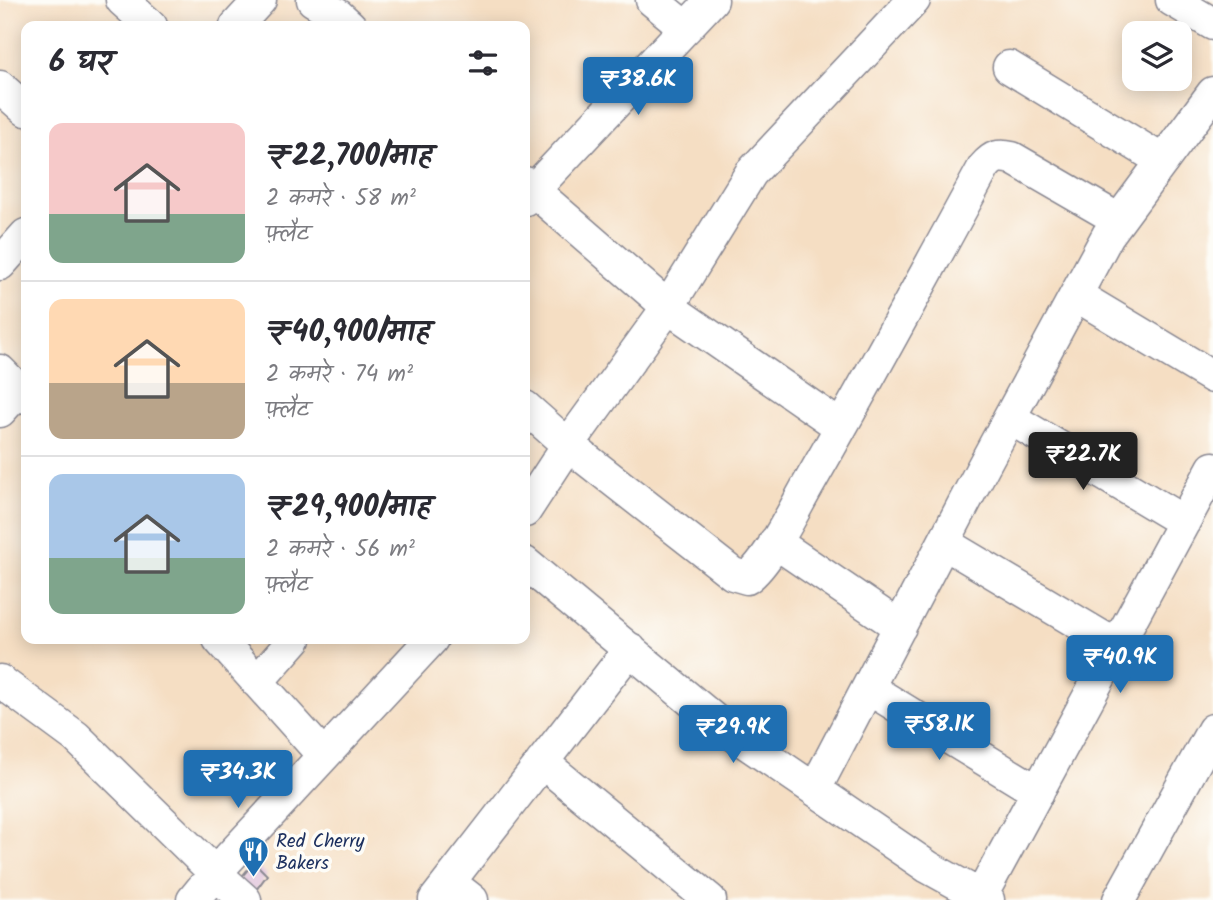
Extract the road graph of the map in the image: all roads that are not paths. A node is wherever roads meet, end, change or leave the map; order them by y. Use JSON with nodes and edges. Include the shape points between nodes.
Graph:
{"nodes":[{"id":1,"x":122,"y":0,"type":"edge"},
{"id":2,"x":260,"y":0,"type":"edge"},
{"id":3,"x":313,"y":0,"type":"edge"},
{"id":4,"x":652,"y":0,"type":"edge"},
{"id":5,"x":712,"y":0,"type":"edge"},
{"id":6,"x":914,"y":0,"type":"edge"},
{"id":7,"x":1172,"y":0,"type":"edge"},
{"id":8,"x":146,"y":21,"type":"edge"},
{"id":9,"x":241,"y":21,"type":"edge"},
{"id":10,"x":344,"y":21,"type":"edge"},
{"id":11,"x":1213,"y":24,"type":"edge"},
{"id":12,"x":685,"y":28,"type":"junction"},
{"id":13,"x":1009,"y":67,"type":"dead end"},
{"id":14,"x":0,"y":88,"type":"edge"},
{"id":15,"x":21,"y":106,"type":"edge"},
{"id":16,"x":1209,"y":110,"type":"edge"},
{"id":17,"x":1163,"y":161,"type":"junction"},
{"id":18,"x":530,"y":189,"type":"edge"},
{"id":19,"x":530,"y":193,"type":"edge"},
{"id":20,"x":1119,"y":220,"type":"junction"},
{"id":21,"x":21,"y":241,"type":"edge"},
{"id":22,"x":0,"y":264,"type":"edge"},
{"id":23,"x":1076,"y":295,"type":"junction"},
{"id":24,"x":668,"y":307,"type":"junction"},
{"id":25,"x":1213,"y":377,"type":"edge"},
{"id":26,"x":530,"y":411,"type":"edge"},
{"id":27,"x":1010,"y":418,"type":"junction"},
{"id":28,"x":841,"y":427,"type":"junction"},
{"id":29,"x":568,"y":445,"type":"junction"},
{"id":30,"x":1213,"y":468,"type":"edge"},
{"id":31,"x":530,"y":503,"type":"edge"},
{"id":32,"x":1184,"y":522,"type":"junction"},
{"id":33,"x":775,"y":542,"type":"junction"},
{"id":34,"x":944,"y":543,"type":"junction"},
{"id":35,"x":530,"y":566,"type":"edge"},
{"id":36,"x":900,"y":626,"type":"junction"},
{"id":37,"x":223,"y":644,"type":"edge"},
{"id":38,"x":291,"y":644,"type":"edge"},
{"id":39,"x":427,"y":644,"type":"edge"},
{"id":40,"x":1117,"y":646,"type":"junction"},
{"id":41,"x":630,"y":649,"type":"junction"},
{"id":42,"x":0,"y":681,"type":"edge"},
{"id":43,"x":257,"y":682,"type":"junction"},
{"id":44,"x":868,"y":688,"type":"junction"},
{"id":45,"x":1213,"y":730,"type":"edge"},
{"id":46,"x":323,"y":755,"type":"junction"},
{"id":47,"x":542,"y":762,"type":"junction"},
{"id":48,"x":815,"y":789,"type":"junction"},
{"id":49,"x":1038,"y":792,"type":"junction"},
{"id":50,"x":215,"y":873,"type":"junction"},
{"id":51,"x":946,"y":891,"type":"edge"},
{"id":52,"x":452,"y":894,"type":"edge"},
{"id":53,"x":985,"y":898,"type":"edge"},
{"id":54,"x":193,"y":900,"type":"edge"},
{"id":55,"x":245,"y":900,"type":"edge"},
{"id":56,"x":710,"y":900,"type":"edge"},
{"id":57,"x":1119,"y":900,"type":"edge"}],
"edges":[{"from":1,"to":8,"type":"street"},
{"from":2,"to":9,"type":"street"},
{"from":3,"to":10,"type":"street"},
{"from":4,"to":12,"type":"street"},
{"from":5,"to":12,"type":"street"},
{"from":6,"to":24,"type":"street","via":[[751,173]]},
{"from":7,"to":11,"type":"street"},
{"from":12,"to":18,"type":"street"},
{"from":13,"to":17,"type":"street"},
{"from":14,"to":15,"type":"street"},
{"from":16,"to":17,"type":"street"},
{"from":17,"to":20,"type":"street"},
{"from":19,"to":24,"type":"street"},
{"from":20,"to":23,"type":"street"},
{"from":20,"to":28,"type":"street","via":[[1012,158],[1000,155],[990,159]]},
{"from":21,"to":22,"type":"street"},
{"from":23,"to":25,"type":"street"},
{"from":23,"to":27,"type":"street"},
{"from":24,"to":28,"type":"street"},
{"from":24,"to":29,"type":"street"},
{"from":26,"to":29,"type":"street"},
{"from":27,"to":32,"type":"street"},
{"from":27,"to":34,"type":"street"},
{"from":28,"to":33,"type":"street"},
{"from":29,"to":31,"type":"street"},
{"from":29,"to":33,"type":"street","via":[[733,574],[747,578]]},
{"from":30,"to":32,"type":"street"},
{"from":32,"to":40,"type":"street"},
{"from":33,"to":36,"type":"street"},
{"from":34,"to":36,"type":"street"},
{"from":34,"to":40,"type":"street"},
{"from":35,"to":41,"type":"street"},
{"from":36,"to":44,"type":"street"},
{"from":37,"to":43,"type":"street"},
{"from":38,"to":43,"type":"street"},
{"from":39,"to":46,"type":"street"},
{"from":40,"to":49,"type":"street"},
{"from":41,"to":47,"type":"street"},
{"from":41,"to":48,"type":"street","via":[[723,727]]},
{"from":42,"to":50,"type":"street","via":[[76,737]]},
{"from":43,"to":46,"type":"street"},
{"from":44,"to":48,"type":"street"},
{"from":44,"to":49,"type":"street"},
{"from":45,"to":57,"type":"street"},
{"from":46,"to":50,"type":"street"},
{"from":47,"to":52,"type":"street"},
{"from":47,"to":56,"type":"street"},
{"from":48,"to":51,"type":"street","via":[[928,867]]},
{"from":49,"to":53,"type":"street"},
{"from":50,"to":54,"type":"street"},
{"from":50,"to":55,"type":"street"},
{"from":51,"to":53,"type":"street"}]}
